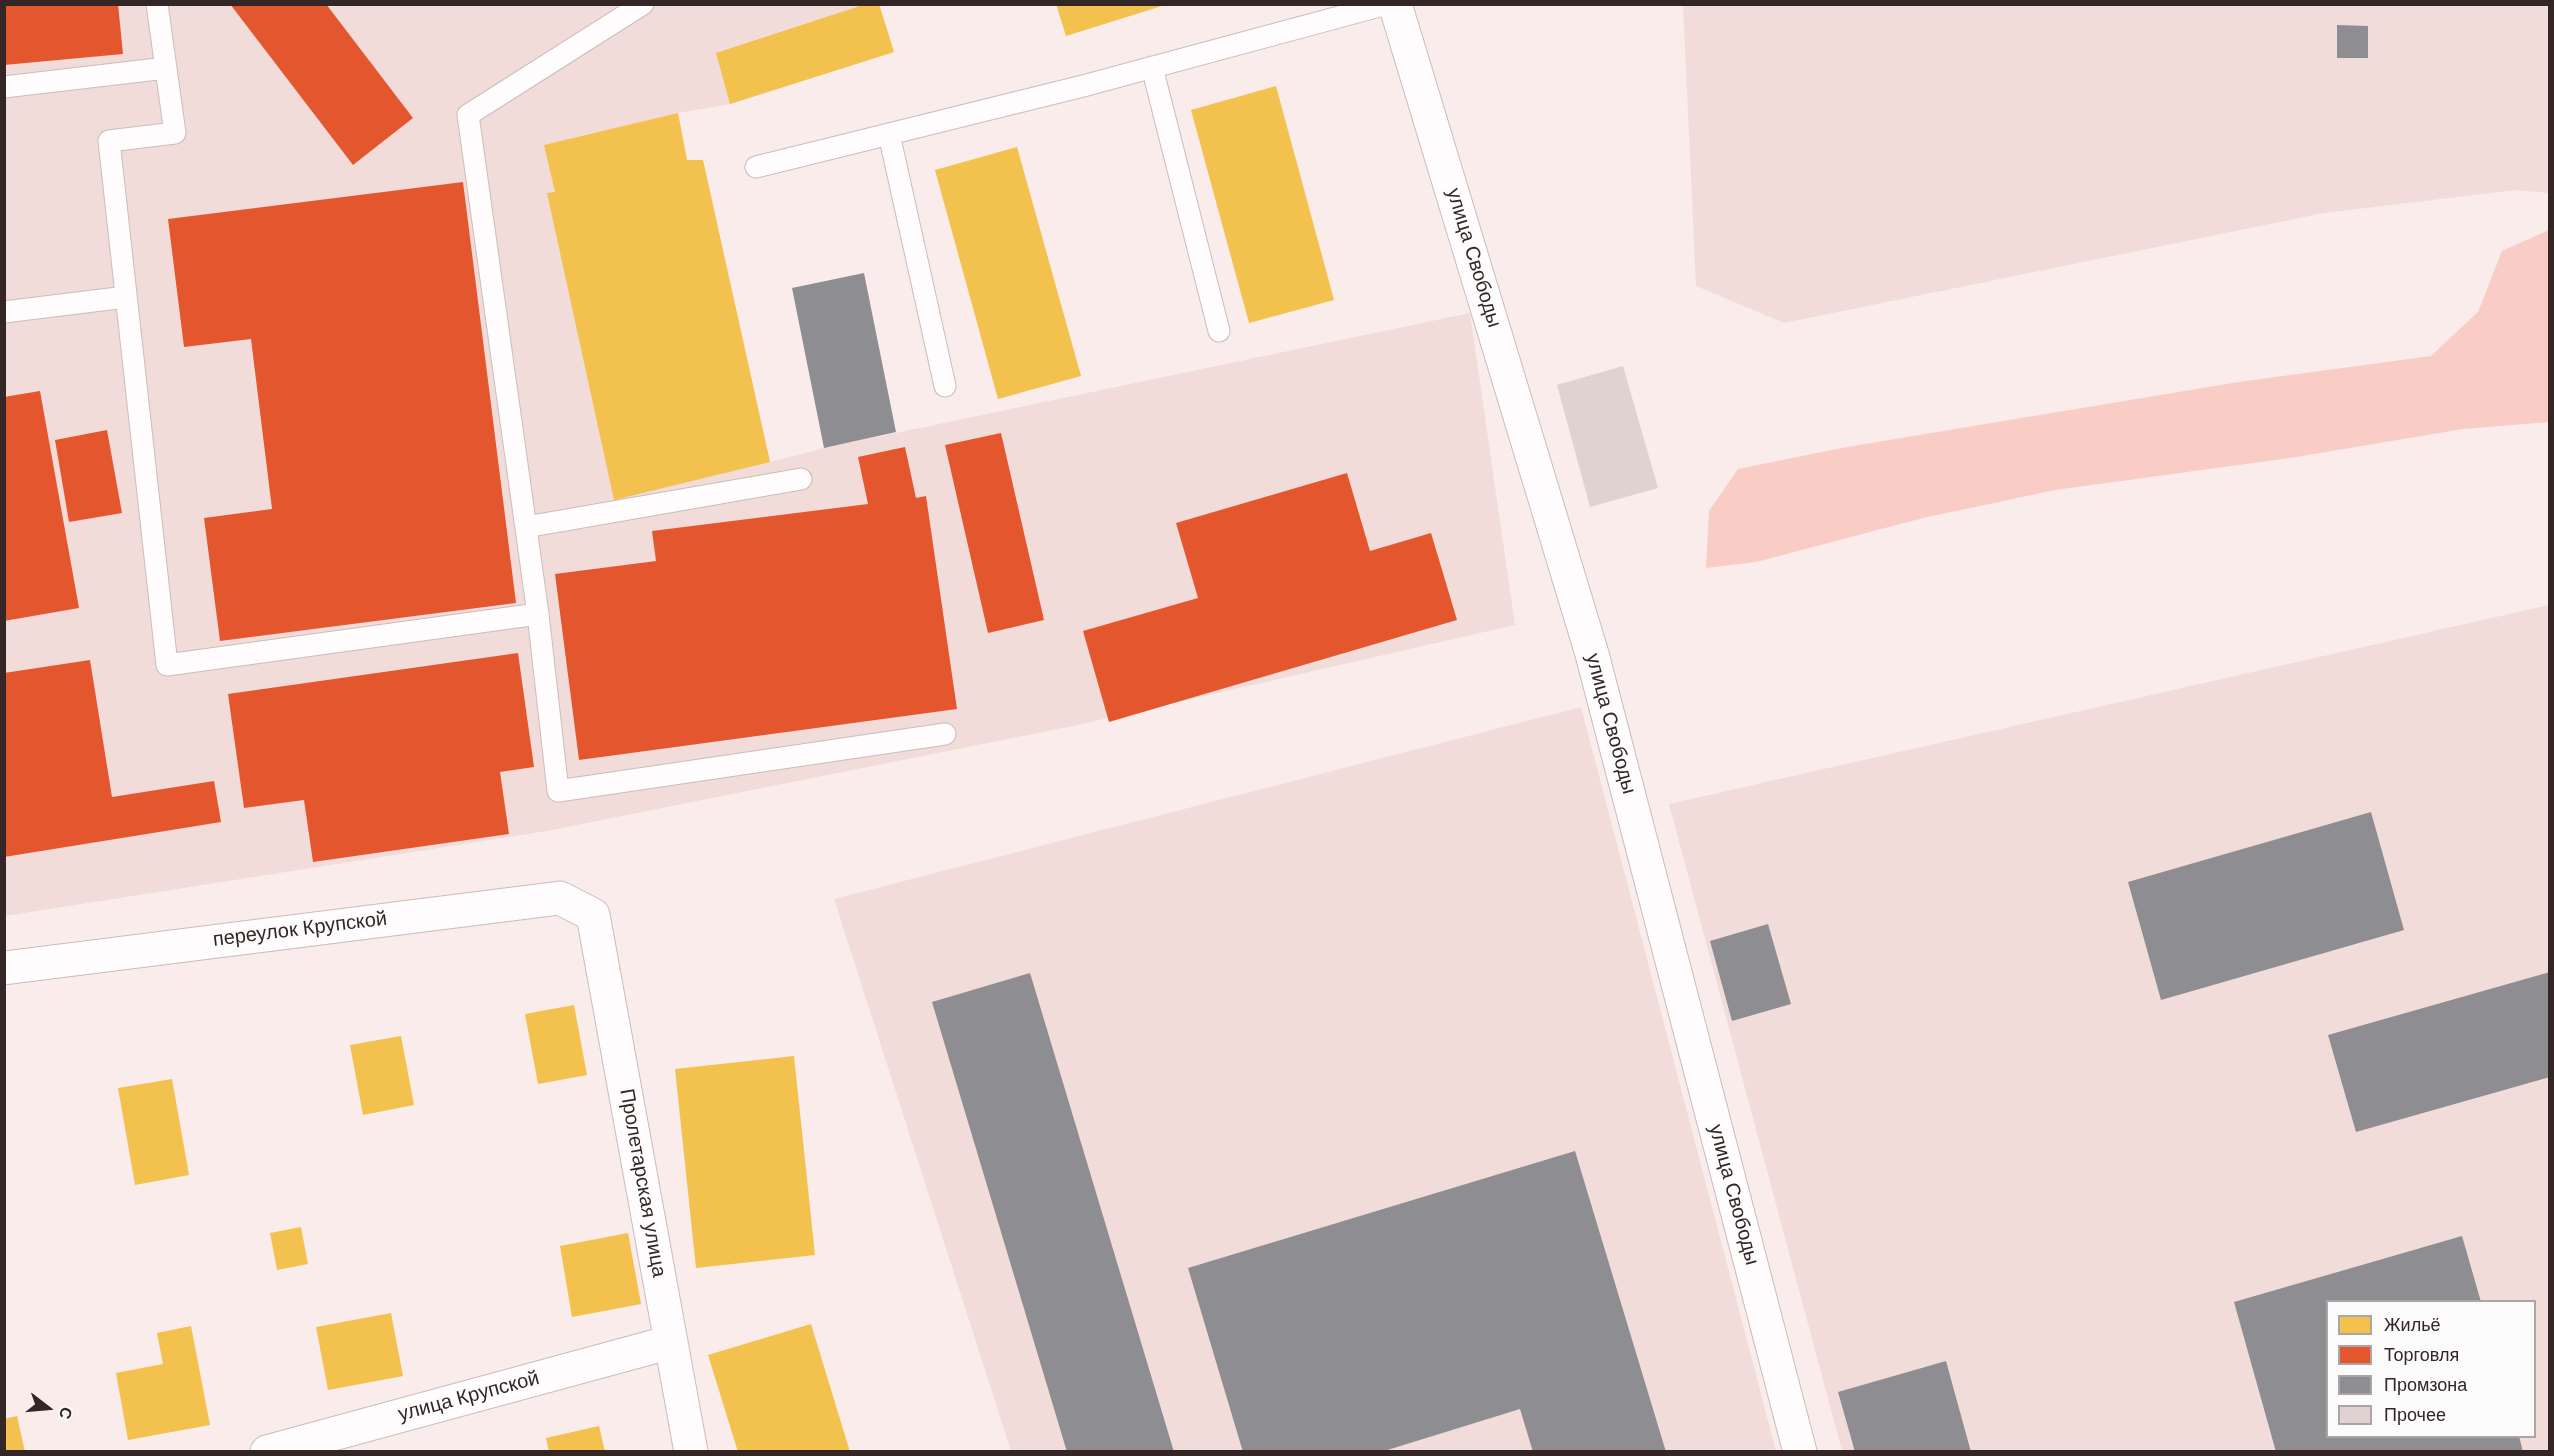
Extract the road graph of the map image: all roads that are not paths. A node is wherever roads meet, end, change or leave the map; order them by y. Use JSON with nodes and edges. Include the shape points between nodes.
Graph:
{"nodes":[{"id":1,"x":157,"y":4,"type":"edge"},
{"id":2,"x":643,"y":4,"type":"edge"},
{"id":3,"x":1387,"y":4,"type":"edge"},
{"id":4,"x":1395,"y":4,"type":"edge"},
{"id":5,"x":1152,"y":67,"type":"junction"},
{"id":6,"x":166,"y":68,"type":"junction"},
{"id":7,"x":4,"y":87,"type":"edge"},
{"id":8,"x":889,"y":134,"type":"junction"},
{"id":9,"x":756,"y":167,"type":"dead end"},
{"id":10,"x":126,"y":297,"type":"junction"},
{"id":11,"x":4,"y":312,"type":"edge"},
{"id":12,"x":1219,"y":330,"type":"dead end"},
{"id":13,"x":945,"y":387,"type":"dead end"},
{"id":14,"x":801,"y":479,"type":"dead end"},
{"id":15,"x":526,"y":527,"type":"junction"},
{"id":16,"x":538,"y":614,"type":"junction"},
{"id":17,"x":945,"y":734,"type":"dead end"},
{"id":18,"x":593,"y":915,"type":"joint"},
{"id":19,"x":4,"y":968,"type":"edge"},
{"id":20,"x":671,"y":1342,"type":"junction"},
{"id":21,"x":267,"y":1452,"type":"edge"},
{"id":22,"x":691,"y":1452,"type":"edge"},
{"id":23,"x":1800,"y":1452,"type":"edge"}],
"edges":[{"from":1,"to":6,"type":"lane"},
{"from":2,"to":15,"type":"lane","via":[[468,115]]},
{"from":3,"to":5,"type":"lane"},
{"from":4,"to":23,"type":"street","name":"улица Свободы","via":[[1592,654]]},
{"from":5,"to":8,"type":"lane"},
{"from":5,"to":12,"type":"lane"},
{"from":6,"to":7,"type":"lane"},
{"from":6,"to":10,"type":"lane","via":[[175,133],[108,141]]},
{"from":8,"to":9,"type":"lane"},
{"from":8,"to":13,"type":"lane"},
{"from":10,"to":11,"type":"lane"},
{"from":10,"to":16,"type":"lane","via":[[166,665]]},
{"from":14,"to":15,"type":"lane"},
{"from":15,"to":16,"type":"lane"},
{"from":16,"to":17,"type":"lane","via":[[558,790]]},
{"from":18,"to":19,"type":"street","name":"переулок Крупской","via":[[560,898]]},
{"from":18,"to":20,"type":"street","name":"Пролетарская улица"},
{"from":20,"to":21,"type":"street","name":"улица Крупской"},
{"from":20,"to":22,"type":"street","name":"Пролетарская улица"}]}
